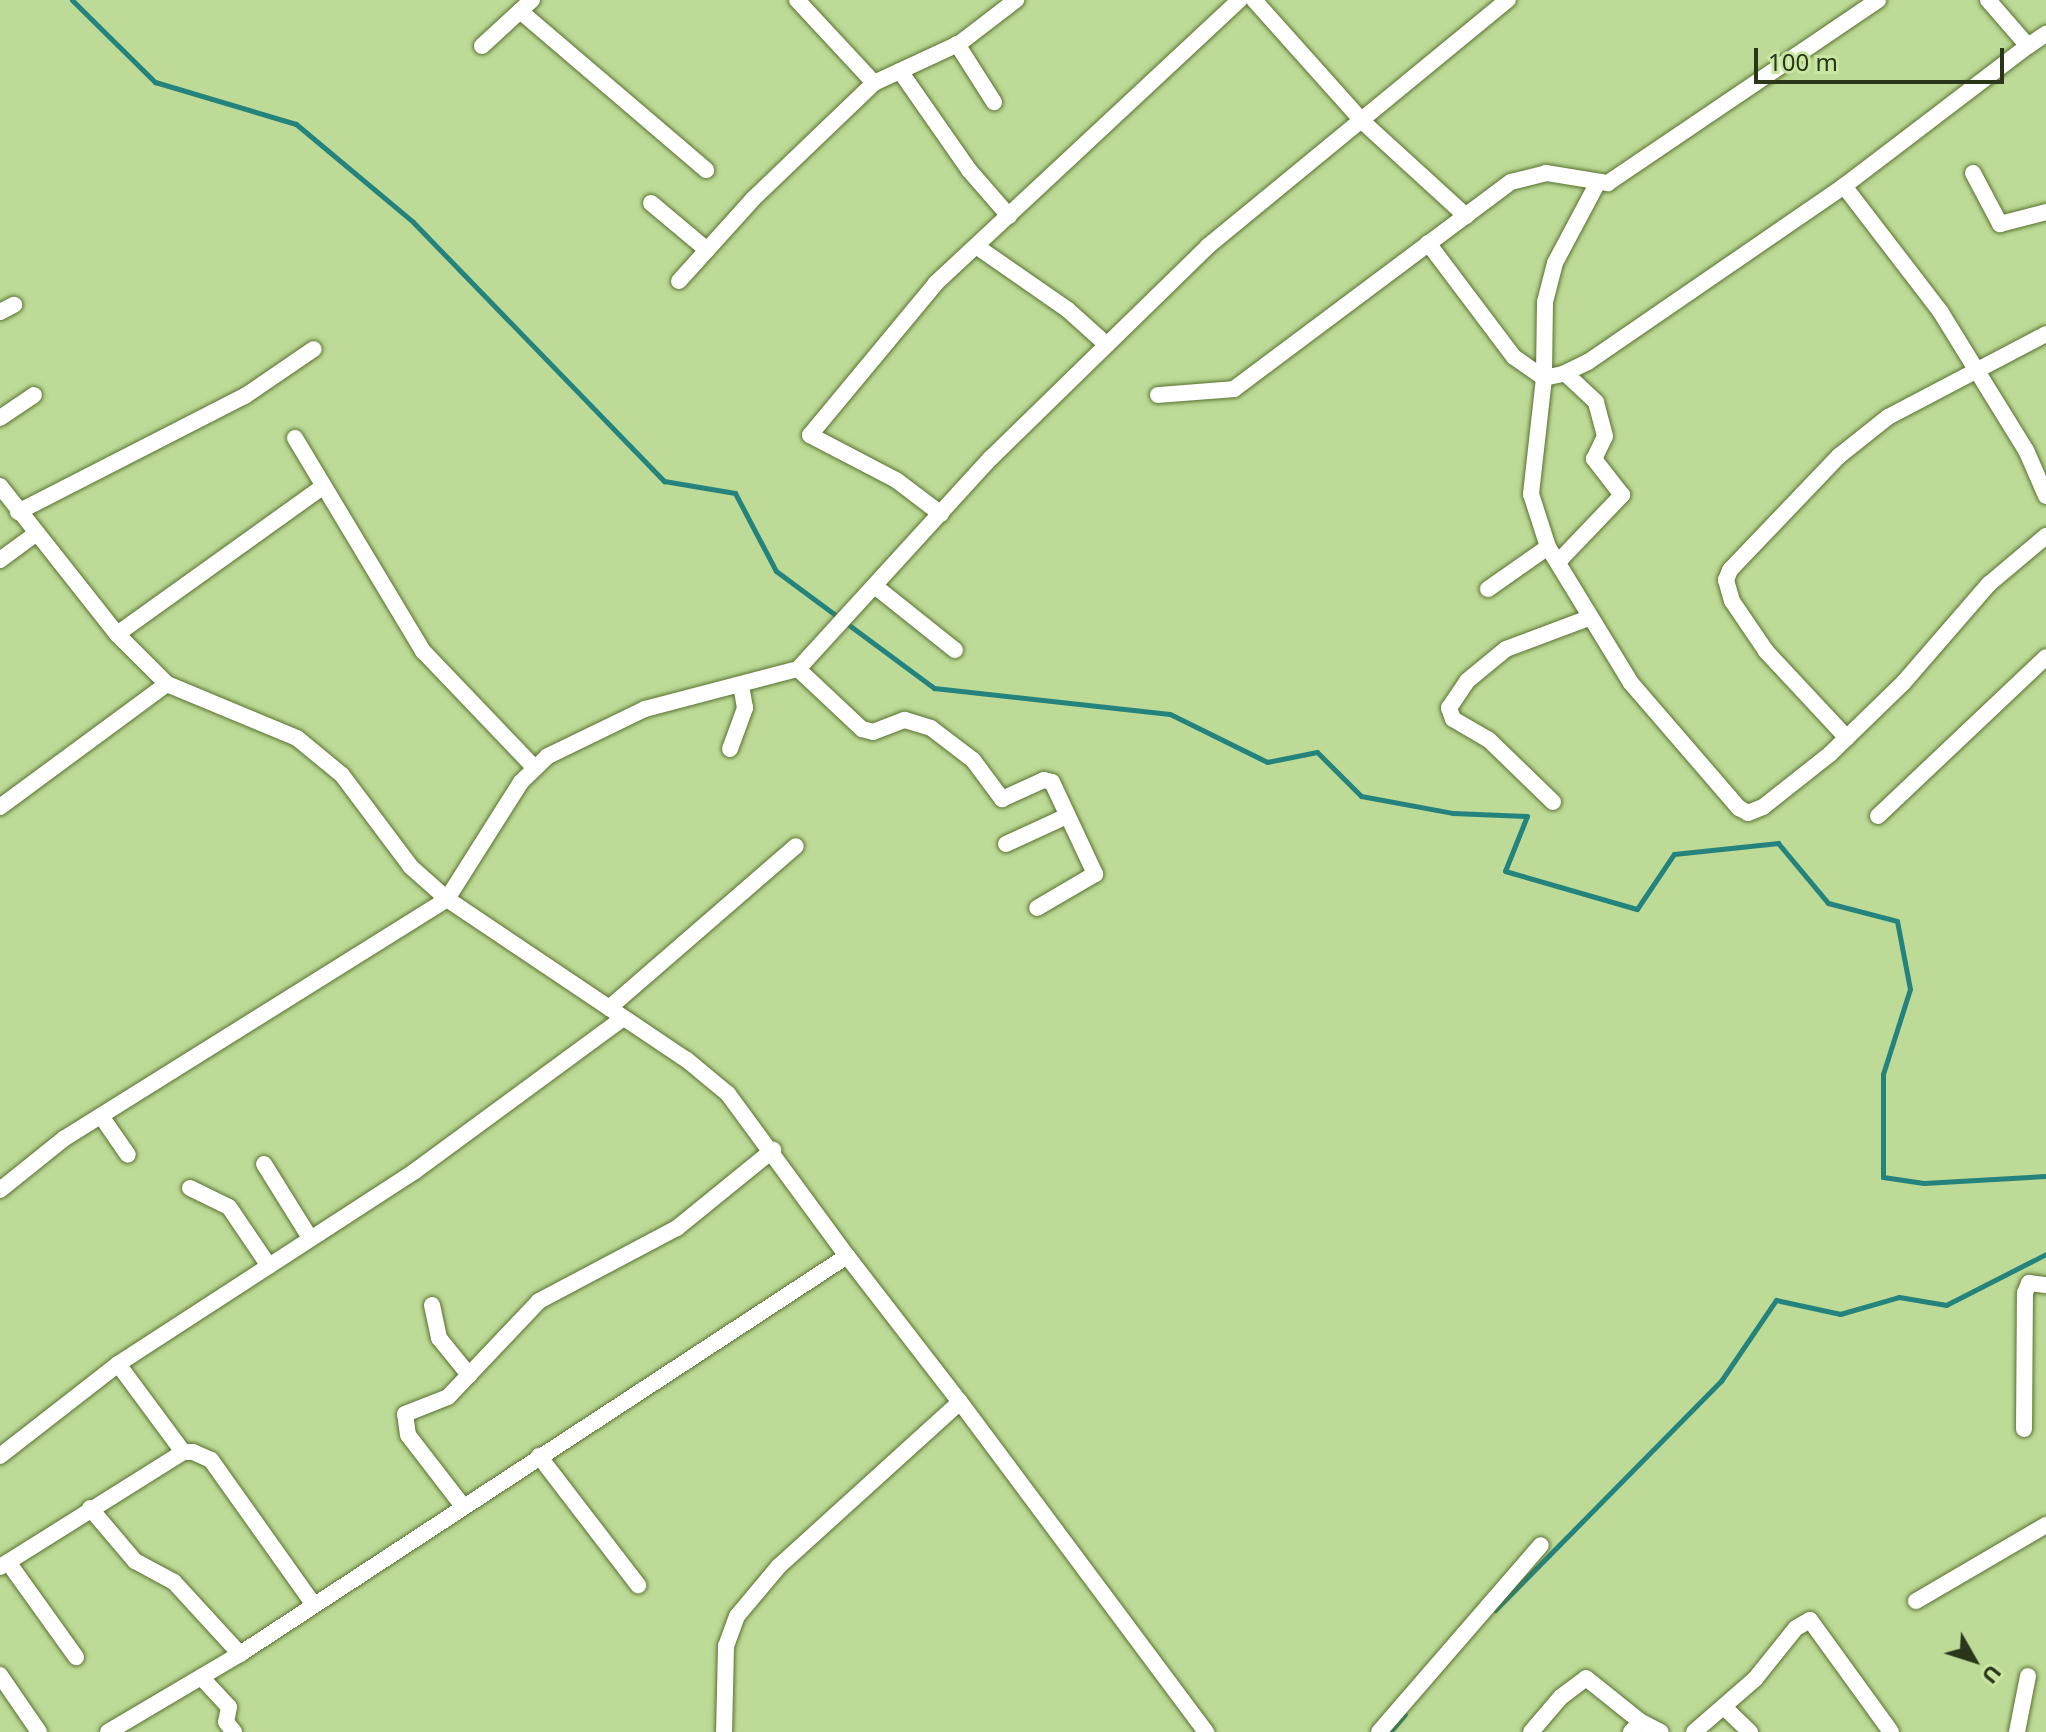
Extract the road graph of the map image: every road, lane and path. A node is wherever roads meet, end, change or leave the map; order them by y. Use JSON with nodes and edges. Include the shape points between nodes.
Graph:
{"nodes":[{"id":1,"x":797,"y":0,"type":"edge"},
{"id":2,"x":1016,"y":0,"type":"edge"},
{"id":3,"x":1239,"y":0,"type":"edge"},
{"id":4,"x":1254,"y":0,"type":"edge"},
{"id":5,"x":1508,"y":0,"type":"edge"},
{"id":6,"x":1878,"y":0,"type":"edge"},
{"id":7,"x":1988,"y":0,"type":"edge"},
{"id":8,"x":526,"y":5,"type":"edge"},
{"id":9,"x":2046,"y":34,"type":"edge"},
{"id":10,"x":957,"y":44,"type":"junction"},
{"id":11,"x":482,"y":46,"type":"dead end"},
{"id":12,"x":2028,"y":46,"type":"junction"},
{"id":13,"x":900,"y":71,"type":"junction"},
{"id":14,"x":874,"y":83,"type":"junction"},
{"id":15,"x":994,"y":102,"type":"dead end"},
{"id":16,"x":1362,"y":121,"type":"junction"},
{"id":17,"x":706,"y":170,"type":"dead end"},
{"id":18,"x":1973,"y":173,"type":"dead end"},
{"id":19,"x":1597,"y":184,"type":"junction"},
{"id":20,"x":1844,"y":186,"type":"junction"},
{"id":21,"x":651,"y":203,"type":"dead end"},
{"id":22,"x":2046,"y":212,"type":"edge"},
{"id":23,"x":1009,"y":216,"type":"junction"},
{"id":24,"x":1466,"y":216,"type":"junction"},
{"id":25,"x":1428,"y":243,"type":"junction"},
{"id":26,"x":976,"y":246,"type":"junction"},
{"id":27,"x":707,"y":250,"type":"junction"},
{"id":28,"x":679,"y":281,"type":"dead end"},
{"id":29,"x":2046,"y":334,"type":"edge"},
{"id":30,"x":1107,"y":345,"type":"junction"},
{"id":31,"x":314,"y":349,"type":"dead end"},
{"id":32,"x":1977,"y":371,"type":"junction"},
{"id":33,"x":1565,"y":373,"type":"junction"},
{"id":34,"x":1544,"y":378,"type":"junction"},
{"id":35,"x":34,"y":395,"type":"dead end"},
{"id":36,"x":1158,"y":395,"type":"dead end"},
{"id":37,"x":0,"y":418,"type":"edge"},
{"id":38,"x":295,"y":438,"type":"dead end"},
{"id":39,"x":0,"y":486,"type":"edge"},
{"id":40,"x":321,"y":488,"type":"junction"},
{"id":41,"x":2046,"y":496,"type":"edge"},
{"id":42,"x":18,"y":512,"type":"junction"},
{"id":43,"x":941,"y":514,"type":"junction"},
{"id":44,"x":34,"y":535,"type":"junction"},
{"id":45,"x":2046,"y":536,"type":"edge"},
{"id":46,"x":1548,"y":547,"type":"junction"},
{"id":47,"x":0,"y":560,"type":"edge"},
{"id":48,"x":1558,"y":562,"type":"junction"},
{"id":49,"x":876,"y":587,"type":"junction"},
{"id":50,"x":1488,"y":589,"type":"dead end"},
{"id":51,"x":1589,"y":618,"type":"junction"},
{"id":52,"x":117,"y":634,"type":"junction"},
{"id":53,"x":955,"y":650,"type":"dead end"},
{"id":54,"x":2046,"y":657,"type":"edge"},
{"id":55,"x":798,"y":669,"type":"junction"},
{"id":56,"x":167,"y":684,"type":"junction"},
{"id":57,"x":741,"y":686,"type":"junction"},
{"id":58,"x":1847,"y":738,"type":"junction"},
{"id":59,"x":730,"y":749,"type":"dead end"},
{"id":60,"x":533,"y":766,"type":"junction"},
{"id":61,"x":1553,"y":802,"type":"dead end"},
{"id":62,"x":0,"y":807,"type":"edge"},
{"id":63,"x":1067,"y":816,"type":"junction"},
{"id":64,"x":1878,"y":816,"type":"dead end"},
{"id":65,"x":1006,"y":844,"type":"dead end"},
{"id":66,"x":796,"y":846,"type":"dead end"},
{"id":67,"x":447,"y":899,"type":"junction"},
{"id":68,"x":1037,"y":908,"type":"dead end"},
{"id":69,"x":609,"y":1008,"type":"junction"},
{"id":70,"x":623,"y":1018,"type":"junction"},
{"id":71,"x":101,"y":1116,"type":"junction"},
{"id":72,"x":773,"y":1150,"type":"junction"},
{"id":73,"x":128,"y":1155,"type":"dead end"},
{"id":74,"x":264,"y":1164,"type":"dead end"},
{"id":75,"x":190,"y":1188,"type":"dead end"},
{"id":76,"x":0,"y":1190,"type":"edge"},
{"id":77,"x":310,"y":1238,"type":"junction"},
{"id":78,"x":847,"y":1256,"type":"junction"},
{"id":79,"x":269,"y":1266,"type":"junction"},
{"id":80,"x":2046,"y":1285,"type":"edge"},
{"id":81,"x":432,"y":1305,"type":"dead end"},
{"id":82,"x":118,"y":1364,"type":"junction"},
{"id":83,"x":469,"y":1375,"type":"junction"},
{"id":84,"x":960,"y":1402,"type":"junction"},
{"id":85,"x":2024,"y":1429,"type":"dead end"},
{"id":86,"x":183,"y":1452,"type":"junction"},
{"id":87,"x":0,"y":1456,"type":"edge"},
{"id":88,"x":539,"y":1456,"type":"junction"},
{"id":89,"x":462,"y":1505,"type":"junction"},
{"id":90,"x":90,"y":1508,"type":"junction"},
{"id":91,"x":2046,"y":1525,"type":"edge"},
{"id":92,"x":1541,"y":1545,"type":"dead end"},
{"id":93,"x":4,"y":1565,"type":"edge"},
{"id":94,"x":638,"y":1585,"type":"dead end"},
{"id":95,"x":1916,"y":1601,"type":"dead end"},
{"id":96,"x":312,"y":1602,"type":"junction"},
{"id":97,"x":240,"y":1654,"type":"junction"},
{"id":98,"x":76,"y":1657,"type":"dead end"},
{"id":99,"x":0,"y":1675,"type":"edge"},
{"id":100,"x":2028,"y":1676,"type":"dead end"},
{"id":101,"x":201,"y":1677,"type":"junction"},
{"id":102,"x":1725,"y":1708,"type":"junction"},
{"id":103,"x":1636,"y":1727,"type":"edge"},
{"id":104,"x":39,"y":1732,"type":"edge"},
{"id":105,"x":108,"y":1732,"type":"edge"},
{"id":106,"x":234,"y":1732,"type":"edge"},
{"id":107,"x":724,"y":1732,"type":"edge"},
{"id":108,"x":1206,"y":1732,"type":"edge"},
{"id":109,"x":1379,"y":1732,"type":"edge"},
{"id":110,"x":1531,"y":1732,"type":"edge"},
{"id":111,"x":1661,"y":1732,"type":"edge"},
{"id":112,"x":1694,"y":1732,"type":"edge"},
{"id":113,"x":1750,"y":1732,"type":"edge"},
{"id":114,"x":1891,"y":1732,"type":"edge"},
{"id":115,"x":2017,"y":1732,"type":"edge"}],
"edges":[{"from":1,"to":14,"type":"street"},
{"from":2,"to":10,"type":"street"},
{"from":3,"to":23,"type":"street"},
{"from":4,"to":16,"type":"street"},
{"from":5,"to":16,"type":"street"},
{"from":6,"to":19,"type":"street","via":[[1627,172]]},
{"from":7,"to":12,"type":"street"},
{"from":8,"to":11,"type":"street"},
{"from":8,"to":17,"type":"street"},
{"from":9,"to":12,"type":"street"},
{"from":10,"to":13,"type":"street"},
{"from":10,"to":15,"type":"street"},
{"from":12,"to":20,"type":"street"},
{"from":13,"to":14,"type":"street"},
{"from":13,"to":23,"type":"street","via":[[951,146]]},
{"from":14,"to":27,"type":"street"},
{"from":16,"to":24,"type":"street"},
{"from":16,"to":30,"type":"street","via":[[1208,246]]},
{"from":18,"to":22,"type":"street","via":[[2000,224]]},
{"from":19,"to":24,"type":"street","via":[[1546,173],[1529,175]]},
{"from":19,"to":34,"type":"street","via":[[1555,263],[1545,302]]},
{"from":20,"to":32,"type":"street","via":[[1940,311]]},
{"from":20,"to":33,"type":"street"},
{"from":21,"to":27,"type":"street"},
{"from":23,"to":26,"type":"street"},
{"from":24,"to":25,"type":"street"},
{"from":25,"to":34,"type":"street","via":[[1514,357]]},
{"from":25,"to":36,"type":"street","via":[[1234,389]]},
{"from":26,"to":30,"type":"street"},
{"from":26,"to":43,"type":"street","via":[[936,283],[810,435],[896,480]]},
{"from":27,"to":28,"type":"street"},
{"from":29,"to":32,"type":"street"},
{"from":30,"to":43,"type":"street"},
{"from":31,"to":42,"type":"street","via":[[245,396]]},
{"from":32,"to":41,"type":"street","via":[[2026,450]]},
{"from":32,"to":58,"type":"street","via":[[1888,417],[1839,456],[1742,555],[1726,580],[1732,601],[1766,651]]},
{"from":33,"to":34,"type":"street"},
{"from":33,"to":48,"type":"street","via":[[1596,402],[1605,436],[1594,459],[1622,495]]},
{"from":34,"to":46,"type":"street","via":[[1531,494]]},
{"from":35,"to":37,"type":"street"},
{"from":38,"to":40,"type":"street"},
{"from":39,"to":42,"type":"street"},
{"from":40,"to":52,"type":"street"},
{"from":40,"to":60,"type":"street","via":[[423,651]]},
{"from":42,"to":44,"type":"street"},
{"from":43,"to":49,"type":"street"},
{"from":44,"to":47,"type":"street"},
{"from":44,"to":52,"type":"street"},
{"from":45,"to":58,"type":"street","via":[[1989,584]]},
{"from":46,"to":48,"type":"street"},
{"from":46,"to":50,"type":"street"},
{"from":48,"to":51,"type":"street"},
{"from":49,"to":53,"type":"street"},
{"from":49,"to":55,"type":"street"},
{"from":51,"to":58,"type":"street","via":[[1654,715],[1748,813],[1781,794]]},
{"from":51,"to":61,"type":"street","via":[[1506,649],[1467,681],[1449,708],[1460,725],[1489,740]]},
{"from":52,"to":56,"type":"street"},
{"from":54,"to":64,"type":"street"},
{"from":55,"to":57,"type":"street"},
{"from":55,"to":63,"type":"street","via":[[862,729],[873,732],[905,720],[931,728],[973,760],[1002,799],[1049,780]]},
{"from":56,"to":62,"type":"street"},
{"from":56,"to":67,"type":"street","via":[[297,738],[342,775],[411,867]]},
{"from":57,"to":59,"type":"street","via":[[745,708]]},
{"from":57,"to":60,"type":"street","via":[[645,709]]},
{"from":60,"to":67,"type":"street"},
{"from":63,"to":65,"type":"street"},
{"from":63,"to":68,"type":"street","via":[[1095,874]]},
{"from":66,"to":69,"type":"street"},
{"from":67,"to":69,"type":"street"},
{"from":67,"to":71,"type":"street"},
{"from":69,"to":70,"type":"street"},
{"from":70,"to":72,"type":"street","via":[[728,1094]]},
{"from":70,"to":77,"type":"street","via":[[415,1171]]},
{"from":71,"to":73,"type":"street"},
{"from":71,"to":76,"type":"street"},
{"from":72,"to":78,"type":"street"},
{"from":72,"to":83,"type":"street","via":[[677,1228],[539,1301]]},
{"from":74,"to":77,"type":"street"},
{"from":75,"to":79,"type":"street","via":[[229,1207]]},
{"from":77,"to":79,"type":"street"},
{"from":78,"to":84,"type":"street"},
{"from":78,"to":88,"type":"street"},
{"from":79,"to":82,"type":"street"},
{"from":80,"to":85,"type":"street","via":[[2029,1283],[2025,1293]]},
{"from":81,"to":83,"type":"street","via":[[439,1338]]},
{"from":82,"to":86,"type":"street"},
{"from":82,"to":87,"type":"street"},
{"from":83,"to":89,"type":"street","via":[[448,1397],[405,1414],[404,1423]]},
{"from":84,"to":107,"type":"street","via":[[779,1566],[746,1604],[726,1646]]},
{"from":84,"to":108,"type":"street"},
{"from":86,"to":90,"type":"street"},
{"from":86,"to":96,"type":"street","via":[[211,1460]]},
{"from":88,"to":89,"type":"street"},
{"from":88,"to":94,"type":"street"},
{"from":89,"to":96,"type":"street"},
{"from":90,"to":93,"type":"street"},
{"from":90,"to":97,"type":"street","via":[[130,1557],[174,1582]]},
{"from":91,"to":95,"type":"street"},
{"from":92,"to":109,"type":"street"},
{"from":93,"to":98,"type":"street"},
{"from":96,"to":97,"type":"street"},
{"from":97,"to":101,"type":"street"},
{"from":99,"to":104,"type":"street"},
{"from":100,"to":115,"type":"street"},
{"from":101,"to":105,"type":"street"},
{"from":101,"to":106,"type":"street","via":[[229,1707],[226,1722]]},
{"from":102,"to":112,"type":"street"},
{"from":102,"to":113,"type":"street"},
{"from":102,"to":114,"type":"street","via":[[1796,1628],[1810,1620]]},
{"from":103,"to":110,"type":"street","via":[[1586,1678]]},
{"from":103,"to":111,"type":"street"}]}
